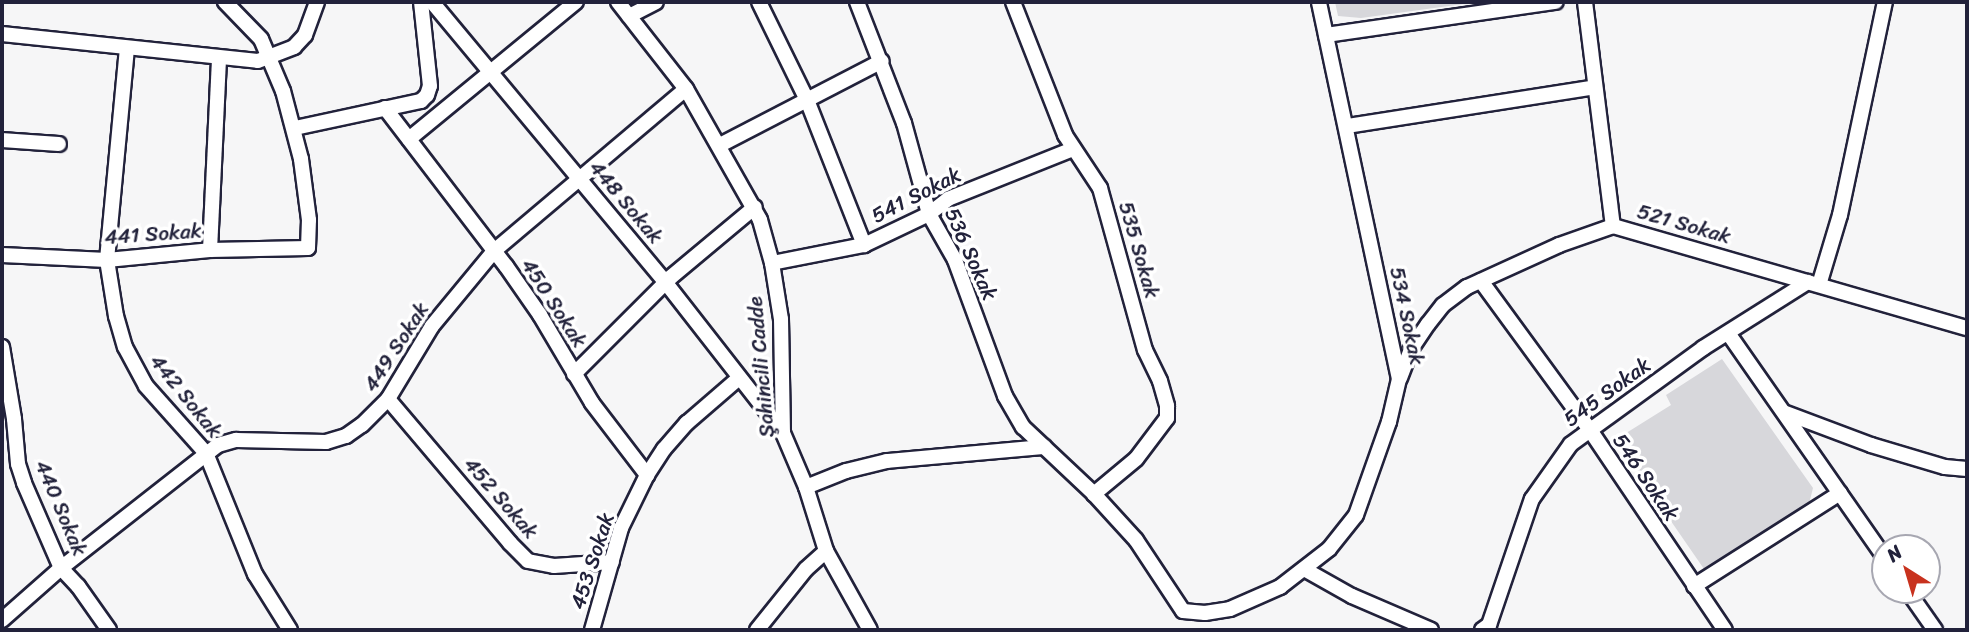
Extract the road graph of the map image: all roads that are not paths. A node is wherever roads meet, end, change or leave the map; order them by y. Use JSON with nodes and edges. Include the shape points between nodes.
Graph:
{"nodes":[{"id":1,"x":225,"y":2,"type":"edge"},
{"id":2,"x":317,"y":2,"type":"edge"},
{"id":3,"x":421,"y":2,"type":"edge"},
{"id":4,"x":432,"y":2,"type":"edge"},
{"id":5,"x":576,"y":2,"type":"edge"},
{"id":6,"x":618,"y":2,"type":"edge"},
{"id":7,"x":656,"y":2,"type":"edge"},
{"id":8,"x":759,"y":2,"type":"edge"},
{"id":9,"x":858,"y":2,"type":"edge"},
{"id":10,"x":1013,"y":2,"type":"edge"},
{"id":11,"x":1319,"y":2,"type":"edge"},
{"id":12,"x":1556,"y":2,"type":"edge"},
{"id":13,"x":1585,"y":2,"type":"edge"},
{"id":14,"x":1885,"y":2,"type":"edge"},
{"id":15,"x":629,"y":16,"type":"junction"},
{"id":16,"x":2,"y":34,"type":"edge"},
{"id":17,"x":1326,"y":35,"type":"junction"},
{"id":18,"x":127,"y":48,"type":"junction"},
{"id":19,"x":268,"y":57,"type":"junction"},
{"id":20,"x":219,"y":58,"type":"junction"},
{"id":21,"x":882,"y":61,"type":"junction"},
{"id":22,"x":491,"y":74,"type":"junction"},
{"id":23,"x":1595,"y":87,"type":"junction"},
{"id":24,"x":686,"y":89,"type":"junction"},
{"id":25,"x":807,"y":100,"type":"junction"},
{"id":26,"x":384,"y":108,"type":"junction"},
{"id":27,"x":1347,"y":126,"type":"junction"},
{"id":28,"x":295,"y":128,"type":"junction"},
{"id":29,"x":408,"y":139,"type":"junction"},
{"id":30,"x":2,"y":140,"type":"edge"},
{"id":31,"x":59,"y":144,"type":"dead end"},
{"id":32,"x":720,"y":145,"type":"junction"},
{"id":33,"x":1073,"y":149,"type":"junction"},
{"id":34,"x":579,"y":178,"type":"junction"},
{"id":35,"x":755,"y":207,"type":"junction"},
{"id":36,"x":929,"y":214,"type":"junction"},
{"id":37,"x":1613,"y":226,"type":"junction"},
{"id":38,"x":864,"y":245,"type":"junction"},
{"id":39,"x":210,"y":250,"type":"junction"},
{"id":40,"x":494,"y":251,"type":"junction"},
{"id":41,"x":2,"y":256,"type":"edge"},
{"id":42,"x":107,"y":260,"type":"junction"},
{"id":43,"x":772,"y":263,"type":"junction"},
{"id":44,"x":1481,"y":281,"type":"junction"},
{"id":45,"x":666,"y":282,"type":"junction"},
{"id":46,"x":1814,"y":284,"type":"junction"},
{"id":47,"x":1967,"y":328,"type":"edge"},
{"id":48,"x":1728,"y":332,"type":"junction"},
{"id":49,"x":2,"y":347,"type":"edge"},
{"id":50,"x":574,"y":374,"type":"junction"},
{"id":51,"x":739,"y":378,"type":"junction"},
{"id":52,"x":1399,"y":379,"type":"junction"},
{"id":53,"x":388,"y":399,"type":"junction"},
{"id":54,"x":1786,"y":413,"type":"junction"},
{"id":55,"x":1590,"y":430,"type":"junction"},
{"id":56,"x":783,"y":433,"type":"junction"},
{"id":57,"x":1044,"y":447,"type":"junction"},
{"id":58,"x":206,"y":453,"type":"junction"},
{"id":59,"x":1967,"y":469,"type":"edge"},
{"id":60,"x":648,"y":475,"type":"junction"},
{"id":61,"x":806,"y":487,"type":"junction"},
{"id":62,"x":1840,"y":493,"type":"junction"},
{"id":63,"x":1094,"y":494,"type":"junction"},
{"id":64,"x":1871,"y":538,"type":"edge"},
{"id":65,"x":826,"y":551,"type":"junction"},
{"id":66,"x":612,"y":562,"type":"junction"},
{"id":67,"x":61,"y":568,"type":"junction"},
{"id":68,"x":1304,"y":569,"type":"junction"},
{"id":69,"x":1695,"y":586,"type":"junction"},
{"id":70,"x":1917,"y":604,"type":"edge"},
{"id":71,"x":1183,"y":611,"type":"joint"},
{"id":72,"x":2,"y":620,"type":"edge"},
{"id":73,"x":109,"y":630,"type":"edge"},
{"id":74,"x":290,"y":630,"type":"edge"},
{"id":75,"x":592,"y":630,"type":"edge"},
{"id":76,"x":757,"y":630,"type":"edge"},
{"id":77,"x":870,"y":630,"type":"edge"},
{"id":78,"x":1431,"y":630,"type":"edge"},
{"id":79,"x":1482,"y":630,"type":"edge"},
{"id":80,"x":1725,"y":630,"type":"edge"},
{"id":81,"x":1935,"y":630,"type":"edge"}],
"edges":[{"from":1,"to":19,"type":"street","via":[[261,39]]},
{"from":2,"to":19,"type":"street","via":[[306,35],[283,54]]},
{"from":3,"to":26,"type":"street","via":[[430,86],[421,101]]},
{"from":4,"to":22,"type":"street","name":"448 Sokak"},
{"from":5,"to":22,"type":"street"},
{"from":6,"to":15,"type":"street","name":"Şahincili Cadde"},
{"from":7,"to":15,"type":"street"},
{"from":8,"to":25,"type":"street"},
{"from":9,"to":21,"type":"street","name":"536 Sokak"},
{"from":10,"to":33,"type":"street","name":"535 Sokak"},
{"from":11,"to":17,"type":"street","name":"534 Sokak"},
{"from":12,"to":17,"type":"street"},
{"from":13,"to":23,"type":"street"},
{"from":14,"to":46,"type":"street","via":[[1840,215]]},
{"from":15,"to":24,"type":"street","name":"Şahincili Cadde"},
{"from":16,"to":18,"type":"street"},
{"from":17,"to":27,"type":"street","name":"534 Sokak"},
{"from":18,"to":20,"type":"street"},
{"from":18,"to":42,"type":"street","name":"442 Sokak"},
{"from":19,"to":20,"type":"street","via":[[246,62]]},
{"from":19,"to":28,"type":"street"},
{"from":20,"to":39,"type":"street"},
{"from":21,"to":25,"type":"street"},
{"from":21,"to":36,"type":"street","name":"536 Sokak"},
{"from":22,"to":29,"type":"street"},
{"from":22,"to":34,"type":"street","name":"448 Sokak"},
{"from":23,"to":27,"type":"street"},
{"from":23,"to":37,"type":"street"},
{"from":24,"to":32,"type":"street","name":"Şahincili Cadde"},
{"from":24,"to":34,"type":"street","name":"449 Sokak"},
{"from":25,"to":32,"type":"street"},
{"from":25,"to":38,"type":"street"},
{"from":26,"to":28,"type":"street"},
{"from":26,"to":29,"type":"street","name":"450 Sokak"},
{"from":27,"to":52,"type":"street","name":"534 Sokak"},
{"from":28,"to":39,"type":"street","name":"441 Sokak","via":[[306,192],[308,248]]},
{"from":29,"to":40,"type":"street","name":"450 Sokak"},
{"from":30,"to":31,"type":"street"},
{"from":32,"to":35,"type":"street","name":"Şahincili Cadde"},
{"from":33,"to":36,"type":"street","name":"541 Sokak","via":[[948,200]]},
{"from":33,"to":63,"type":"street","name":"535 Sokak","via":[[1100,188],[1139,331],[1167,406],[1167,418],[1136,459]]},
{"from":34,"to":40,"type":"street","name":"449 Sokak"},
{"from":34,"to":45,"type":"street","name":"448 Sokak"},
{"from":35,"to":43,"type":"street","name":"Şahincili Cadde"},
{"from":35,"to":45,"type":"street"},
{"from":36,"to":38,"type":"street","name":"541 Sokak"},
{"from":36,"to":57,"type":"street","name":"536 Sokak","via":[[955,260],[1005,396],[1023,427]]},
{"from":37,"to":44,"type":"street","name":"521 Sokak"},
{"from":37,"to":46,"type":"street","name":"521 Sokak"},
{"from":38,"to":43,"type":"street","name":"541 Sokak"},
{"from":39,"to":42,"type":"street","name":"441 Sokak"},
{"from":40,"to":50,"type":"street","name":"450 Sokak"},
{"from":40,"to":53,"type":"street","name":"449 Sokak","via":[[432,326]]},
{"from":41,"to":42,"type":"street","name":"441 Sokak"},
{"from":42,"to":58,"type":"street","name":"442 Sokak","via":[[116,316],[134,367]]},
{"from":43,"to":56,"type":"street","name":"Şahincili Cadde","via":[[781,319]]},
{"from":44,"to":52,"type":"street","name":"521 Sokak","via":[[1443,305],[1412,349]]},
{"from":44,"to":55,"type":"street","name":"546 Sokak"},
{"from":45,"to":50,"type":"street"},
{"from":45,"to":51,"type":"street","name":"448 Sokak"},
{"from":46,"to":47,"type":"street","name":"521 Sokak"},
{"from":46,"to":48,"type":"street","name":"545 Sokak"},
{"from":48,"to":54,"type":"street"},
{"from":48,"to":55,"type":"street","name":"545 Sokak"},
{"from":49,"to":67,"type":"street","name":"440 Sokak","via":[[18,464]]},
{"from":50,"to":60,"type":"street","name":"450 Sokak"},
{"from":51,"to":56,"type":"street","name":"448 Sokak"},
{"from":51,"to":60,"type":"street","name":"453 Sokak","via":[[687,423]]},
{"from":52,"to":68,"type":"street","name":"534 Sokak","via":[[1356,515],[1329,549]]},
{"from":53,"to":58,"type":"street","name":"449 Sokak","via":[[346,436],[326,442],[236,440]]},
{"from":53,"to":66,"type":"street","name":"452 Sokak","via":[[528,561],[554,566]]},
{"from":54,"to":59,"type":"street","via":[[1871,445]]},
{"from":54,"to":62,"type":"street"},
{"from":55,"to":69,"type":"street","name":"546 Sokak"},
{"from":55,"to":79,"type":"street","name":"545 Sokak","via":[[1570,444],[1532,499],[1489,625]]},
{"from":56,"to":61,"type":"street","name":"Şahincili Cadde"},
{"from":57,"to":61,"type":"street","via":[[887,461]]},
{"from":57,"to":63,"type":"street","name":"536 Sokak"},
{"from":58,"to":67,"type":"street","name":"449 Sokak"},
{"from":58,"to":74,"type":"street","name":"442 Sokak","via":[[255,574]]},
{"from":60,"to":66,"type":"street","name":"453 Sokak","via":[[621,528]]},
{"from":61,"to":65,"type":"street","name":"Şahincili Cadde"},
{"from":62,"to":64,"type":"street"},
{"from":62,"to":69,"type":"street"},
{"from":63,"to":71,"type":"street","name":"536 Sokak","via":[[1136,540]]},
{"from":65,"to":76,"type":"street"},
{"from":65,"to":77,"type":"street","name":"Şahincili Cadde"},
{"from":66,"to":75,"type":"street","name":"453 Sokak"},
{"from":67,"to":72,"type":"street","name":"449 Sokak"},
{"from":67,"to":73,"type":"street","name":"440 Sokak"},
{"from":68,"to":71,"type":"street","name":"534 Sokak","via":[[1280,587],[1230,609]]},
{"from":68,"to":78,"type":"street","via":[[1352,596]]},
{"from":69,"to":80,"type":"street","name":"546 Sokak"},
{"from":70,"to":81,"type":"street"}]}
